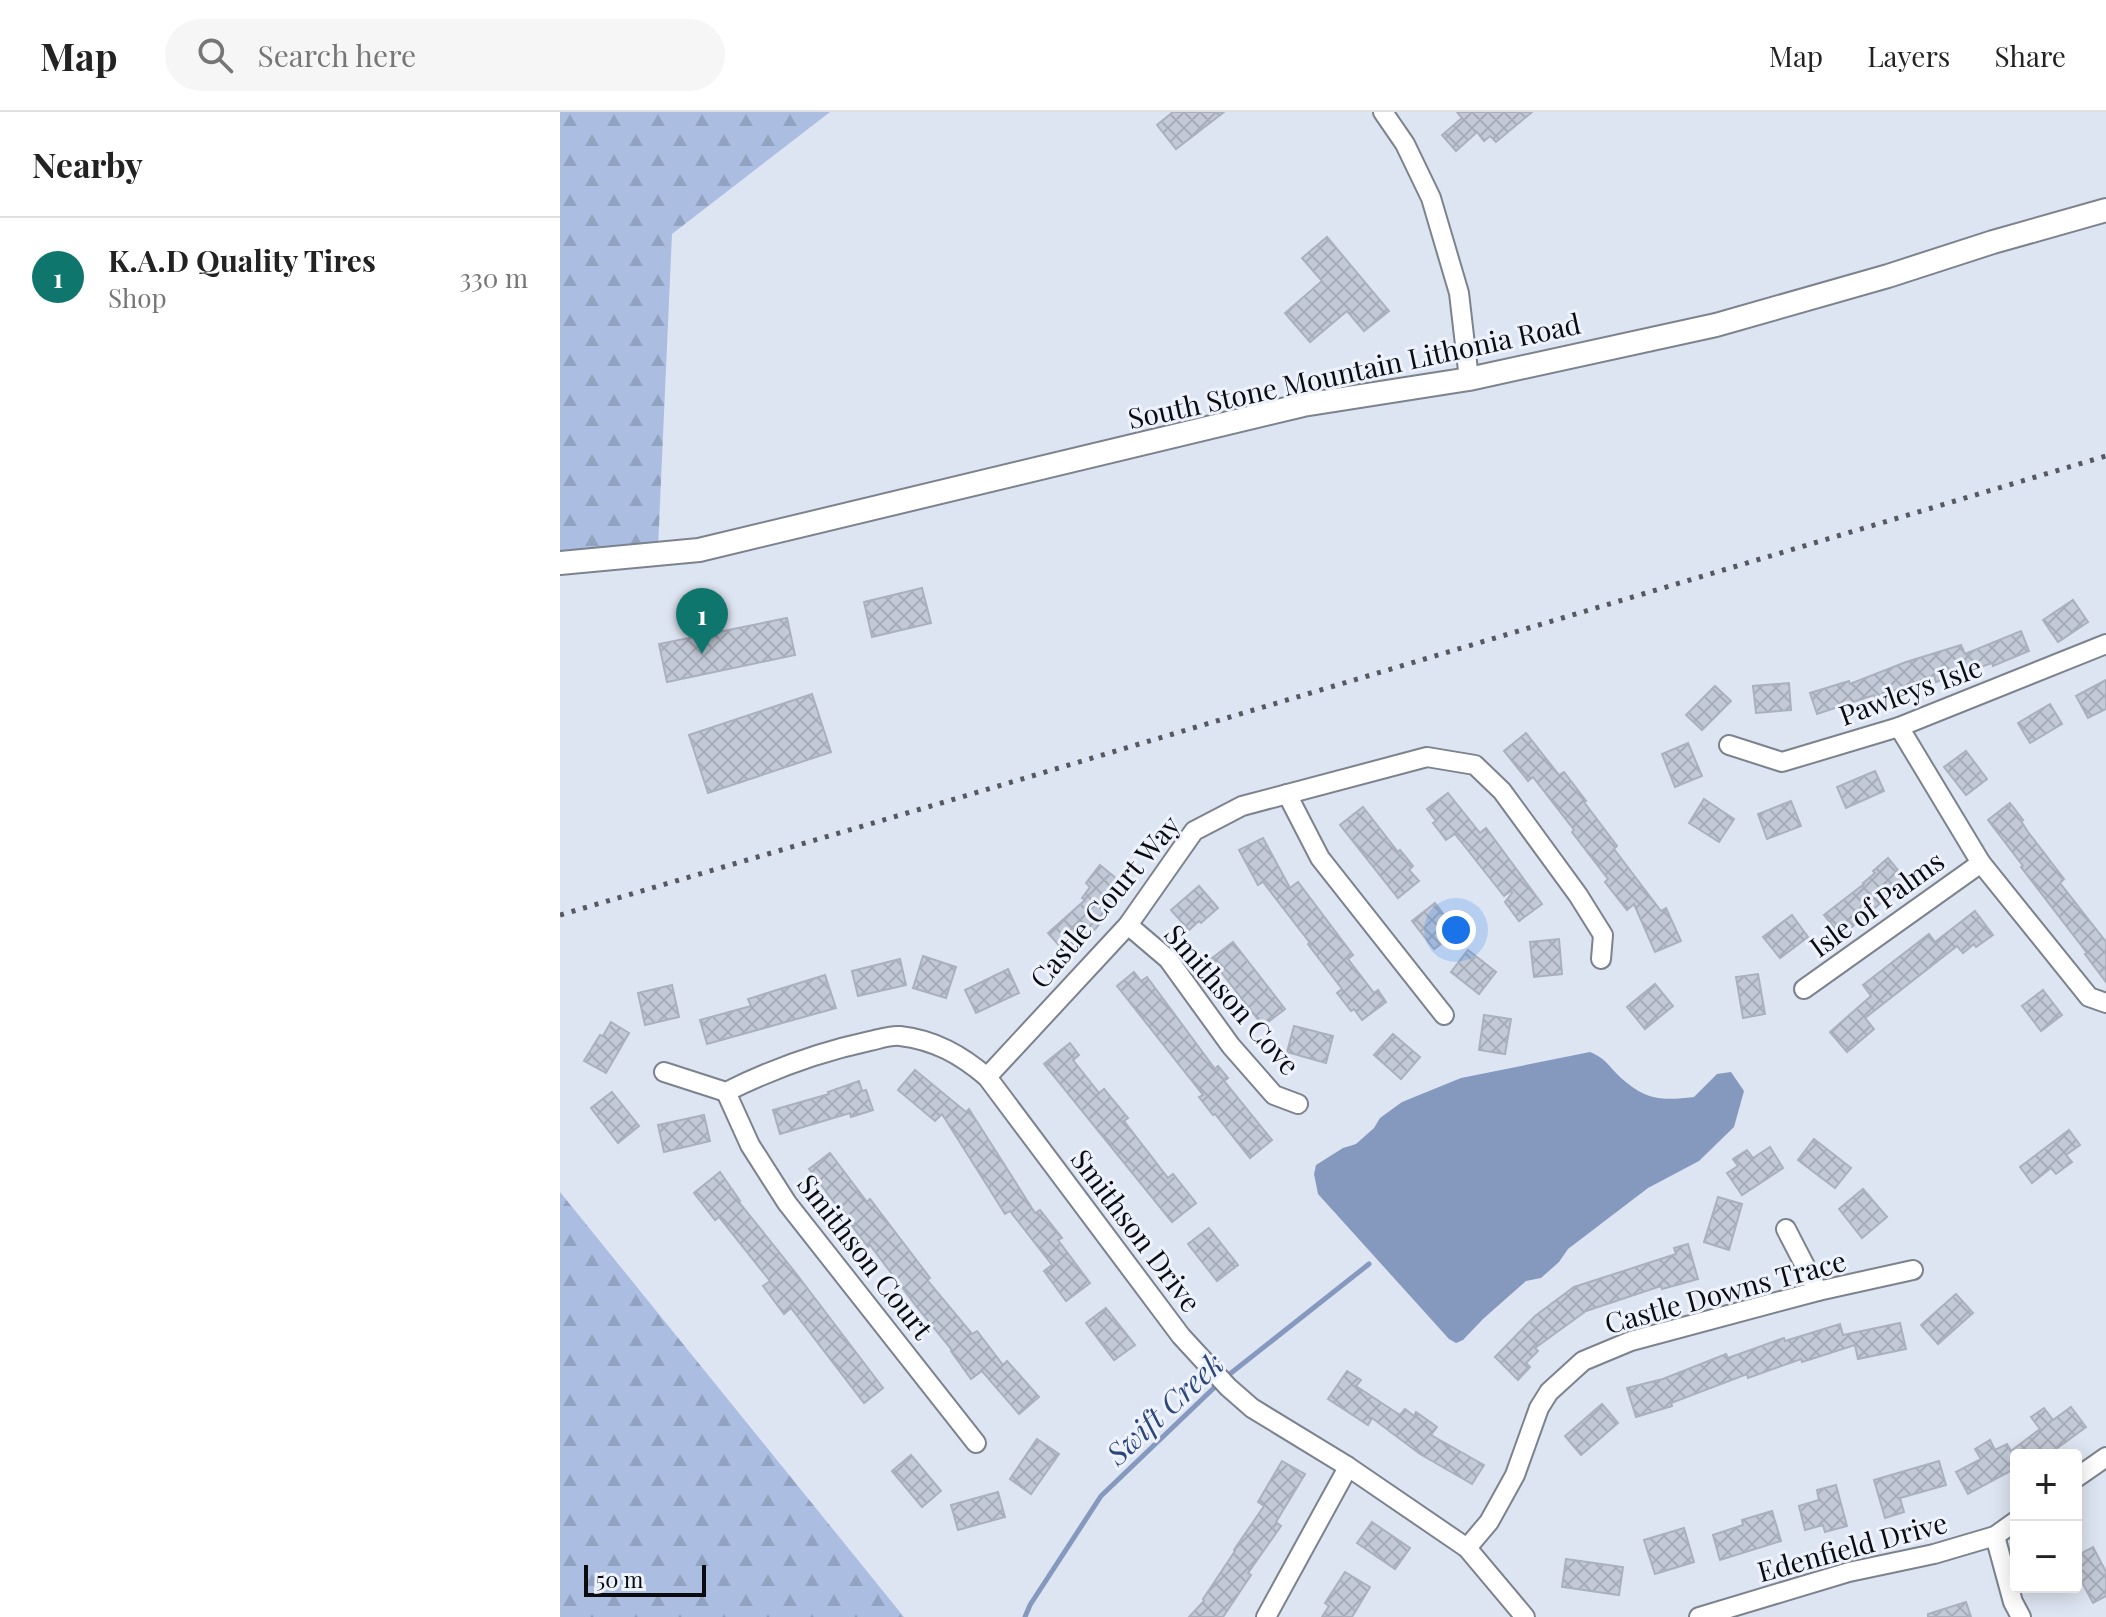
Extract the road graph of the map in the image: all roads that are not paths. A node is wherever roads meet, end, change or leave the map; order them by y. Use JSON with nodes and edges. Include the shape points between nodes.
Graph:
{"nodes":[{"id":1,"x":1383,"y":112,"type":"edge"},
{"id":2,"x":2106,"y":210,"type":"edge"},
{"id":3,"x":1469,"y":379,"type":"junction"},
{"id":4,"x":560,"y":563,"type":"edge"},
{"id":5,"x":2106,"y":644,"type":"edge"},
{"id":6,"x":1899,"y":727,"type":"junction"},
{"id":7,"x":1729,"y":745,"type":"dead end"},
{"id":8,"x":1287,"y":794,"type":"junction"},
{"id":9,"x":1981,"y":863,"type":"junction"},
{"id":10,"x":1128,"y":925,"type":"junction"},
{"id":11,"x":1601,"y":959,"type":"dead end"},
{"id":12,"x":1804,"y":989,"type":"dead end"},
{"id":13,"x":2106,"y":1003,"type":"edge"},
{"id":14,"x":1444,"y":1015,"type":"dead end"},
{"id":15,"x":664,"y":1072,"type":"dead end"},
{"id":16,"x":987,"y":1077,"type":"junction"},
{"id":17,"x":726,"y":1092,"type":"junction"},
{"id":18,"x":1298,"y":1104,"type":"dead end"},
{"id":19,"x":1786,"y":1229,"type":"dead end"},
{"id":20,"x":1913,"y":1270,"type":"dead end"},
{"id":21,"x":1818,"y":1291,"type":"junction"},
{"id":22,"x":976,"y":1443,"type":"dead end"},
{"id":23,"x":2106,"y":1457,"type":"edge"},
{"id":24,"x":1347,"y":1466,"type":"junction"},
{"id":25,"x":2082,"y":1474,"type":"edge"},
{"id":26,"x":2010,"y":1525,"type":"edge"},
{"id":27,"x":1995,"y":1536,"type":"junction"},
{"id":28,"x":1467,"y":1548,"type":"junction"},
{"id":29,"x":1266,"y":1617,"type":"edge"},
{"id":30,"x":1525,"y":1617,"type":"edge"},
{"id":31,"x":1699,"y":1617,"type":"edge"},
{"id":32,"x":2021,"y":1617,"type":"edge"}],
"edges":[{"from":1,"to":3,"type":"street","via":[[1431,198],[1459,293]]},
{"from":2,"to":3,"type":"main road","name":"South Stone Mountain Lithonia Road","via":[[1716,325]]},
{"from":3,"to":4,"type":"main road","name":"South Stone Mountain Lithonia Road","via":[[1303,405],[699,550]]},
{"from":5,"to":6,"type":"street","name":"Pawleys Isle"},
{"from":6,"to":7,"type":"street","name":"Pawleys Isle","via":[[1782,762]]},
{"from":6,"to":9,"type":"street"},
{"from":8,"to":10,"type":"street","name":"Castle Court Way","via":[[1242,806],[1194,831]]},
{"from":8,"to":11,"type":"street","name":"Castle Court Way","via":[[1427,757],[1475,765],[1502,791],[1578,895],[1603,935]]},
{"from":8,"to":14,"type":"street","via":[[1320,858]]},
{"from":9,"to":12,"type":"street","name":"Isle of Palms"},
{"from":9,"to":13,"type":"street","via":[[2089,997]]},
{"from":10,"to":16,"type":"street","name":"Castle Court Way"},
{"from":10,"to":18,"type":"street","name":"Smithson Cove","via":[[1168,959],[1274,1095]]},
{"from":15,"to":17,"type":"street"},
{"from":16,"to":17,"type":"street","name":"Smithson Drive","via":[[941,1046],[898,1035],[830,1050]]},
{"from":16,"to":24,"type":"street","name":"Smithson Drive","via":[[1181,1336],[1228,1387],[1252,1408]]},
{"from":17,"to":22,"type":"street","name":"Smithson Court","via":[[750,1145],[787,1203]]},
{"from":19,"to":21,"type":"street"},
{"from":20,"to":21,"type":"street","name":"Castle Downs Trace"},
{"from":21,"to":28,"type":"street","name":"Castle Downs Trace","via":[[1631,1341],[1583,1361],[1539,1408],[1515,1475],[1489,1522]]},
{"from":23,"to":25,"type":"street"},
{"from":24,"to":28,"type":"street","name":"Smithson Drive"},
{"from":24,"to":29,"type":"street"},
{"from":26,"to":27,"type":"street","name":"Edenfield Drive"},
{"from":27,"to":31,"type":"street","name":"Edenfield Drive"},
{"from":27,"to":32,"type":"street"},
{"from":28,"to":30,"type":"street","name":"Smithson Drive"}]}
